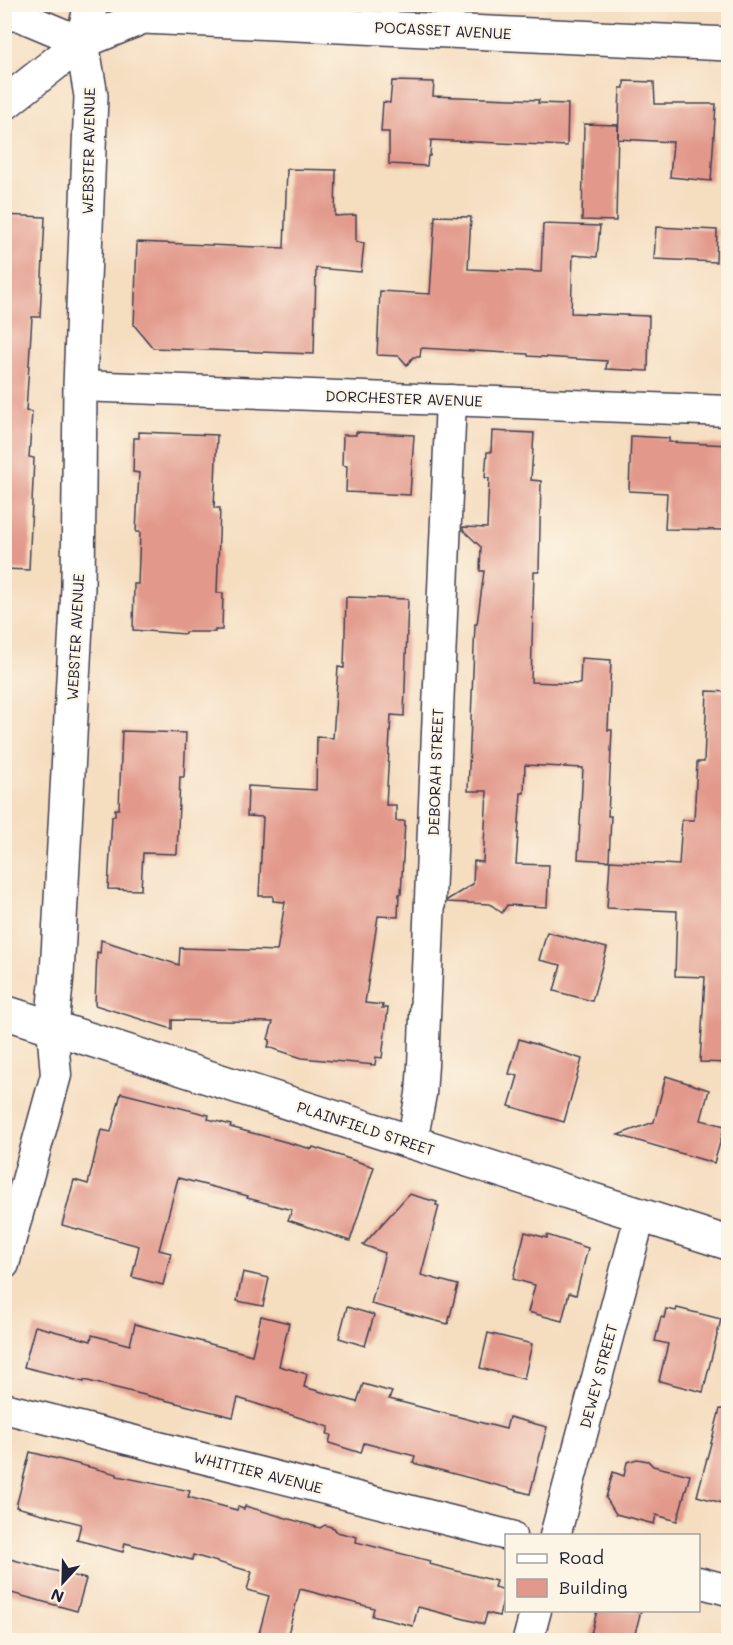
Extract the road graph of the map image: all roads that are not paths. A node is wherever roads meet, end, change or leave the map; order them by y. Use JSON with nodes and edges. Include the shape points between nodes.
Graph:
{"nodes":[{"id":1,"x":91,"y":4,"type":"edge"},
{"id":2,"x":4,"y":15,"type":"edge"},
{"id":3,"x":82,"y":42,"type":"junction"},
{"id":4,"x":729,"y":44,"type":"edge"},
{"id":5,"x":4,"y":104,"type":"edge"},
{"id":6,"x":80,"y":386,"type":"junction"},
{"id":7,"x":451,"y":400,"type":"junction"},
{"id":8,"x":729,"y":411,"type":"edge"},
{"id":9,"x":4,"y":1012,"type":"edge"},
{"id":10,"x":52,"y":1027,"type":"junction"},
{"id":11,"x":412,"y":1142,"type":"junction"},
{"id":12,"x":640,"y":1216,"type":"junction"},
{"id":13,"x":729,"y":1244,"type":"edge"},
{"id":14,"x":4,"y":1264,"type":"edge"},
{"id":15,"x":4,"y":1408,"type":"edge"},
{"id":16,"x":505,"y":1534,"type":"edge"},
{"id":17,"x":556,"y":1534,"type":"edge"},
{"id":18,"x":700,"y":1582,"type":"edge"},
{"id":19,"x":729,"y":1590,"type":"edge"},
{"id":20,"x":536,"y":1612,"type":"edge"},
{"id":21,"x":528,"y":1641,"type":"edge"}],
"edges":[{"from":1,"to":3,"type":"main road","name":"WEBSTER AVENUE"},
{"from":2,"to":3,"type":"street","via":[[20,16]]},
{"from":3,"to":4,"type":"main road","name":"POCASSET AVENUE","via":[[143,17]]},
{"from":3,"to":5,"type":"main road","name":"POCASSET AVENUE"},
{"from":3,"to":6,"type":"main road","name":"WEBSTER AVENUE","via":[[92,96]]},
{"from":6,"to":7,"type":"street","name":"DORCHESTER AVENUE"},
{"from":6,"to":10,"type":"main road","name":"WEBSTER AVENUE","via":[[78,588]]},
{"from":7,"to":8,"type":"street","name":"DORCHESTER AVENUE"},
{"from":7,"to":11,"type":"street","name":"DEBORAH STREET","via":[[423,1065]]},
{"from":9,"to":10,"type":"main road","name":"PLAINFIELD STREET"},
{"from":10,"to":11,"type":"main road","name":"PLAINFIELD STREET"},
{"from":10,"to":14,"type":"street","name":"WEBSTER AVENUE","via":[[56,1075]]},
{"from":11,"to":12,"type":"main road","name":"PLAINFIELD STREET"},
{"from":12,"to":13,"type":"main road","name":"PLAINFIELD STREET"},
{"from":12,"to":17,"type":"street","name":"DEWEY STREET"},
{"from":15,"to":16,"type":"street","name":"WHITTIER AVENUE"},
{"from":18,"to":19,"type":"street"},
{"from":20,"to":21,"type":"street"}]}
